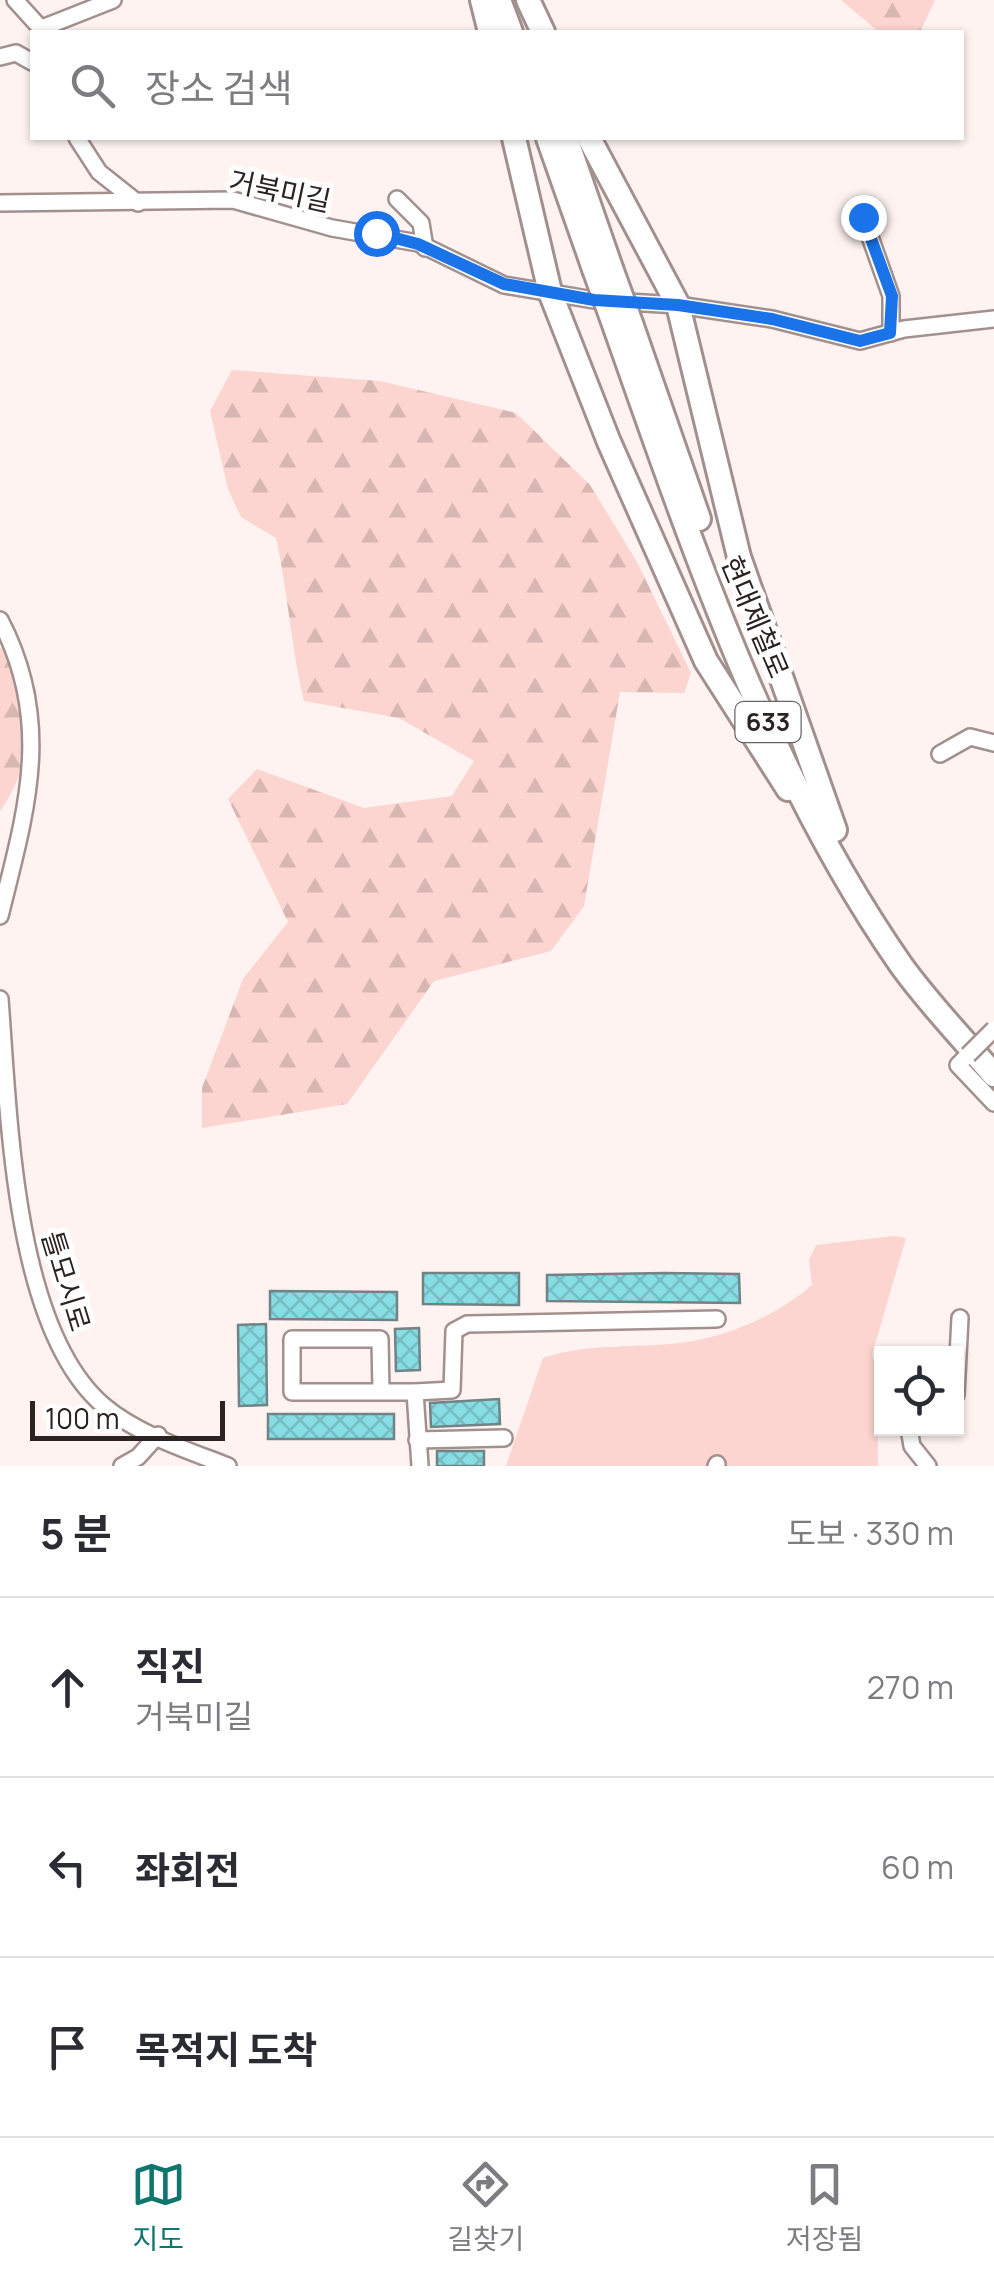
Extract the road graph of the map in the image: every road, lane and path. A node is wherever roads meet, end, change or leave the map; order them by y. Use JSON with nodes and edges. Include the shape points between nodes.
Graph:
{"nodes":[{"id":1,"x":15,"y":0,"type":"edge"},
{"id":2,"x":113,"y":0,"type":"edge"},
{"id":3,"x":482,"y":0,"type":"edge"},
{"id":4,"x":499,"y":0,"type":"edge"},
{"id":5,"x":518,"y":0,"type":"edge"},
{"id":6,"x":528,"y":0,"type":"edge"},
{"id":7,"x":43,"y":30,"type":"edge"},
{"id":8,"x":490,"y":30,"type":"edge"},
{"id":9,"x":510,"y":30,"type":"edge"},
{"id":10,"x":528,"y":30,"type":"edge"},
{"id":11,"x":543,"y":30,"type":"edge"},
{"id":12,"x":0,"y":57,"type":"edge"},
{"id":13,"x":30,"y":61,"type":"edge"},
{"id":14,"x":78,"y":140,"type":"edge"},
{"id":15,"x":514,"y":140,"type":"edge"},
{"id":16,"x":549,"y":140,"type":"edge"},
{"id":17,"x":567,"y":140,"type":"edge"},
{"id":18,"x":589,"y":140,"type":"edge"},
{"id":19,"x":397,"y":199,"type":"dead end"},
{"id":20,"x":0,"y":203,"type":"edge"},
{"id":21,"x":138,"y":203,"type":"junction"},
{"id":22,"x":863,"y":217,"type":"dead end"},
{"id":23,"x":425,"y":248,"type":"junction"},
{"id":24,"x":603,"y":268,"type":"junction"},
{"id":25,"x":550,"y":292,"type":"junction"},
{"id":26,"x":678,"y":305,"type":"junction"},
{"id":27,"x":994,"y":319,"type":"edge"},
{"id":28,"x":890,"y":333,"type":"junction"},
{"id":29,"x":0,"y":620,"type":"edge"},
{"id":30,"x":994,"y":743,"type":"edge"},
{"id":31,"x":940,"y":754,"type":"dead end"},
{"id":32,"x":832,"y":839,"type":"junction"},
{"id":33,"x":0,"y":916,"type":"edge"},
{"id":34,"x":0,"y":999,"type":"edge"},
{"id":35,"x":0,"y":1018,"type":"edge"},
{"id":36,"x":994,"y":1029,"type":"edge"},
{"id":37,"x":994,"y":1052,"type":"edge"},
{"id":38,"x":994,"y":1075,"type":"edge"},
{"id":39,"x":994,"y":1103,"type":"edge"},
{"id":40,"x":960,"y":1318,"type":"dead end"},
{"id":41,"x":717,"y":1319,"type":"dead end"},
{"id":42,"x":959,"y":1346,"type":"edge"},
{"id":43,"x":381,"y":1392,"type":"junction"},
{"id":44,"x":415,"y":1392,"type":"junction"},
{"id":45,"x":158,"y":1436,"type":"junction"},
{"id":46,"x":910,"y":1436,"type":"edge"},
{"id":47,"x":504,"y":1438,"type":"dead end"},
{"id":48,"x":417,"y":1440,"type":"junction"},
{"id":49,"x":122,"y":1466,"type":"edge"},
{"id":50,"x":228,"y":1466,"type":"edge"},
{"id":51,"x":420,"y":1466,"type":"edge"},
{"id":52,"x":928,"y":1466,"type":"edge"}],
"edges":[{"from":1,"to":7,"type":"street"},
{"from":2,"to":7,"type":"street"},
{"from":3,"to":8,"type":"highway"},
{"from":4,"to":9,"type":"highway"},
{"from":5,"to":10,"type":"highway"},
{"from":6,"to":11,"type":"highway"},
{"from":12,"to":13,"type":"street","via":[[16,53]]},
{"from":14,"to":21,"type":"street","via":[[99,172]]},
{"from":15,"to":25,"type":"highway"},
{"from":16,"to":24,"type":"highway","name":"현대제철로","number":"633"},
{"from":17,"to":24,"type":"highway","name":"현대제철로","number":"633"},
{"from":18,"to":26,"type":"highway"},
{"from":19,"to":23,"type":"street","via":[[421,223]]},
{"from":20,"to":21,"type":"street","name":"거북미길"},
{"from":21,"to":23,"type":"street","name":"거북미길","via":[[233,200]]},
{"from":22,"to":28,"type":"street","via":[[892,296]]},
{"from":23,"to":25,"type":"street","name":"거북미길","via":[[504,284]]},
{"from":24,"to":32,"type":"highway","name":"현대제철로","number":"633","bridge":true,"via":[[723,626]]},
{"from":25,"to":26,"type":"street","name":"거북미길"},
{"from":25,"to":32,"type":"highway","via":[[684,617],[731,706]]},
{"from":26,"to":28,"type":"street","name":"거북미길","via":[[860,341]]},
{"from":26,"to":32,"type":"highway","via":[[740,557]]},
{"from":27,"to":28,"type":"street","name":"거북미길"},
{"from":29,"to":33,"type":"street","via":[[28,700],[33,768]]},
{"from":30,"to":31,"type":"street","via":[[970,737]]},
{"from":32,"to":37,"type":"highway","name":"현대제철로","number":"633"},
{"from":32,"to":38,"type":"highway","name":"현대제철로","number":"633","via":[[904,968]]},
{"from":34,"to":35,"type":"street","name":"틀모시로"},
{"from":35,"to":45,"type":"street","name":"틀모시로","via":[[27,1254],[38,1293],[67,1362],[90,1393]]},
{"from":36,"to":39,"type":"street","bridge":true,"via":[[958,1065]]},
{"from":40,"to":42,"type":"street"},
{"from":41,"to":44,"type":"street","via":[[466,1324],[454,1331],[450,1345],[452,1390]]},
{"from":43,"to":43,"type":"street","via":[[292,1392],[292,1340],[380,1340]]},
{"from":43,"to":44,"type":"street"},
{"from":44,"to":48,"type":"street"},
{"from":45,"to":49,"type":"street"},
{"from":45,"to":50,"type":"street","name":"틀모시로"},
{"from":46,"to":52,"type":"street"},
{"from":47,"to":48,"type":"street"},
{"from":48,"to":51,"type":"street"}]}
